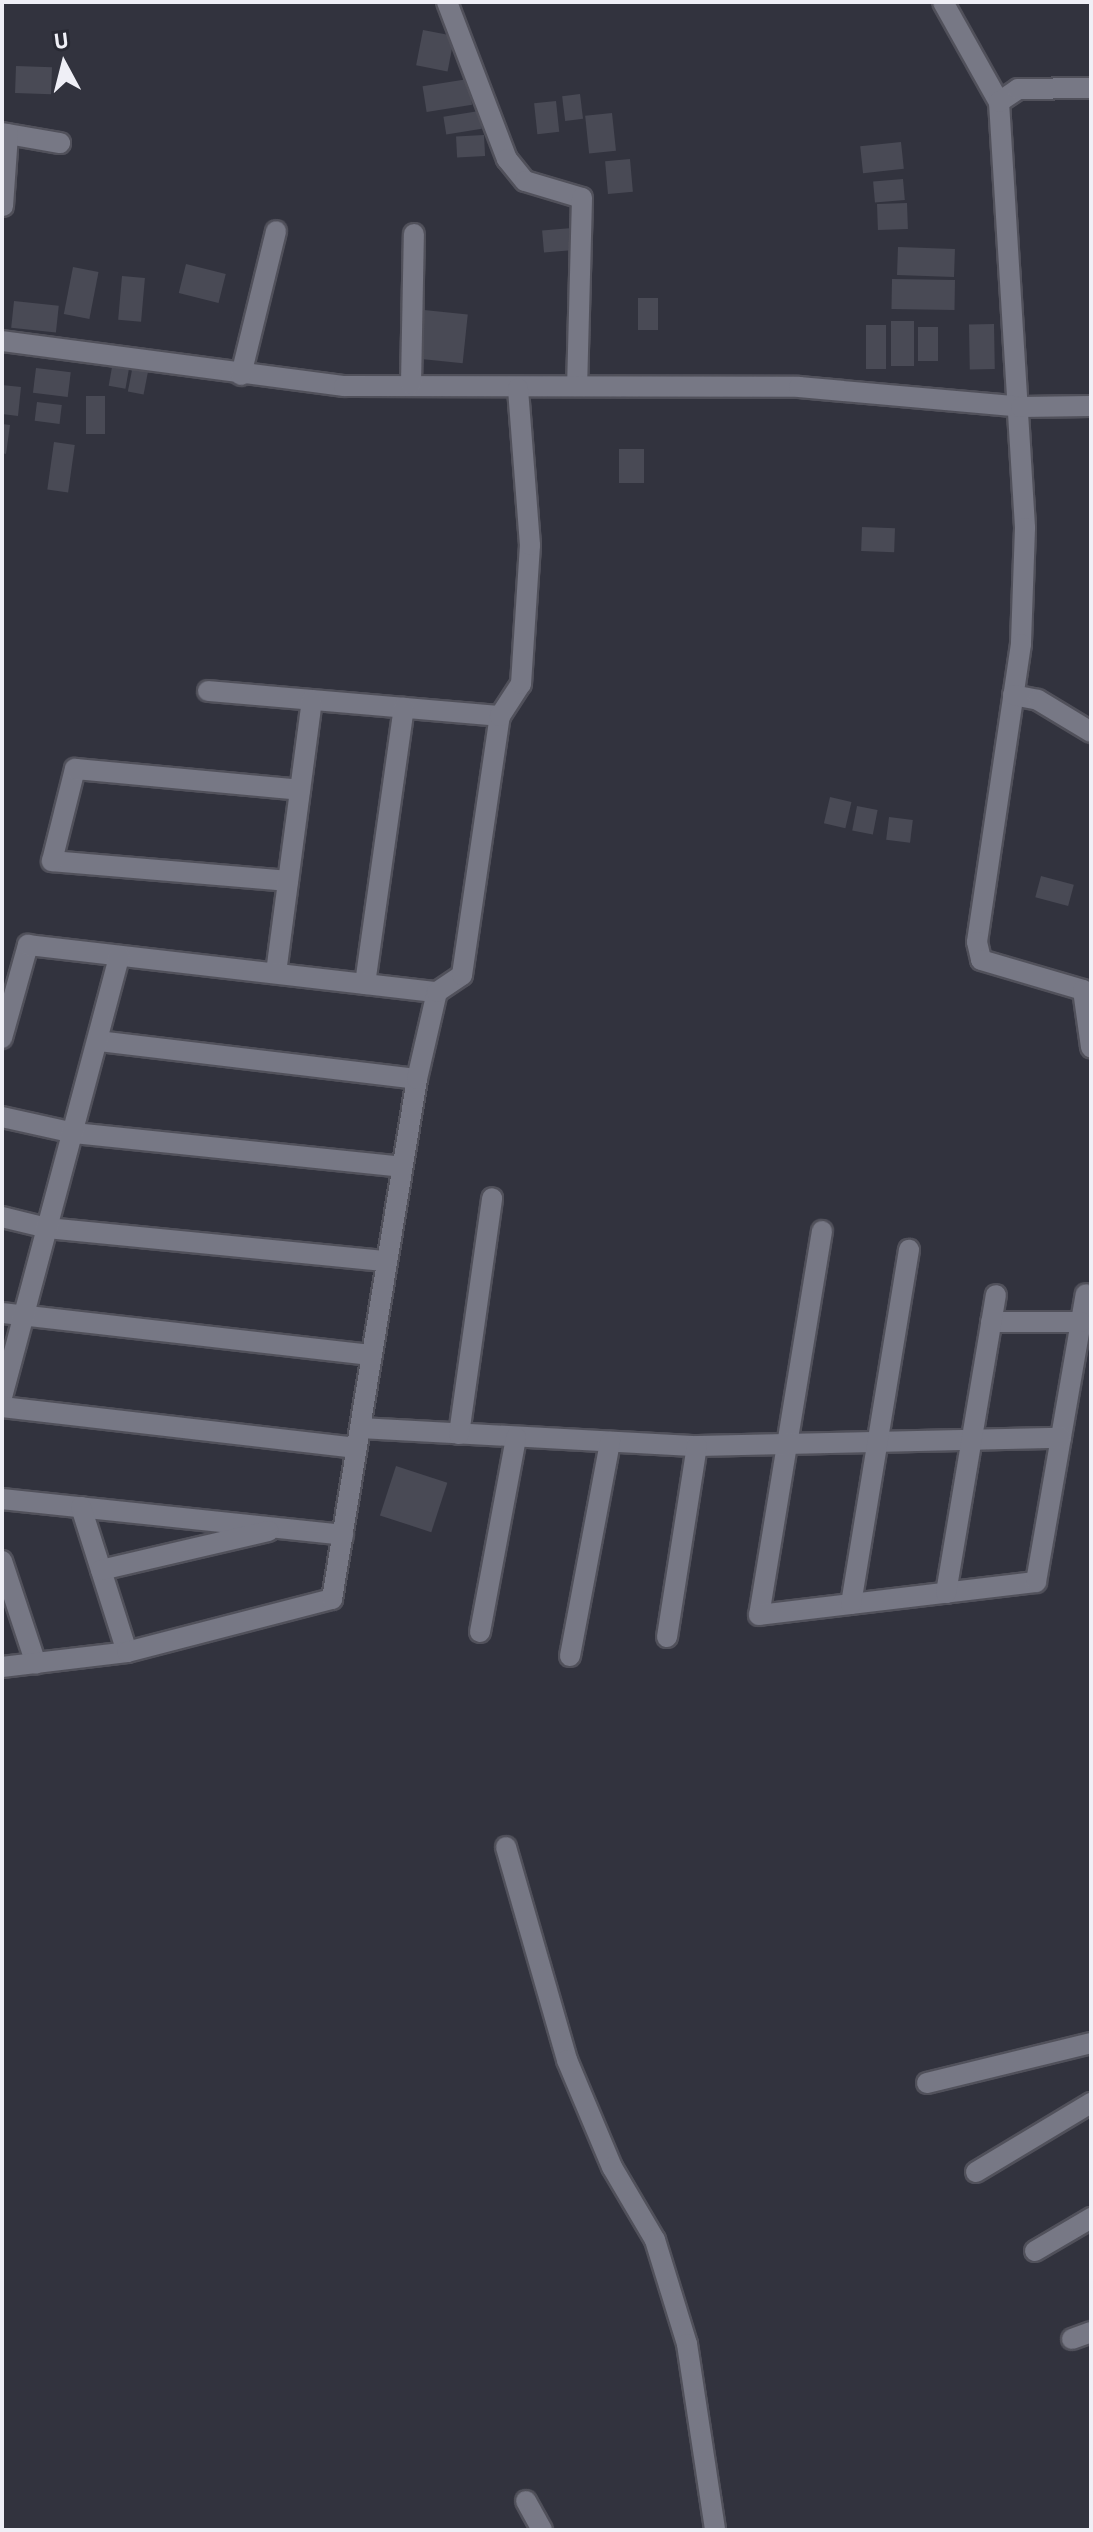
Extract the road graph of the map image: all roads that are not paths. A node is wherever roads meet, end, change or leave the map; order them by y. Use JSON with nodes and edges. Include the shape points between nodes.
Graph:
{"nodes":[{"id":1,"x":447,"y":2,"type":"edge"},
{"id":2,"x":943,"y":2,"type":"edge"},
{"id":3,"x":1091,"y":88,"type":"edge"},
{"id":4,"x":999,"y":102,"type":"junction"},
{"id":5,"x":5,"y":134,"type":"edge"},
{"id":6,"x":60,"y":143,"type":"dead end"},
{"id":7,"x":3,"y":206,"type":"edge"},
{"id":8,"x":276,"y":231,"type":"dead end"},
{"id":9,"x":414,"y":234,"type":"dead end"},
{"id":10,"x":2,"y":341,"type":"edge"},
{"id":11,"x":241,"y":375,"type":"junction"},
{"id":12,"x":577,"y":383,"type":"junction"},
{"id":13,"x":411,"y":384,"type":"junction"},
{"id":14,"x":518,"y":388,"type":"junction"},
{"id":15,"x":1091,"y":406,"type":"edge"},
{"id":16,"x":1021,"y":407,"type":"junction"},
{"id":17,"x":208,"y":691,"type":"dead end"},
{"id":18,"x":1013,"y":695,"type":"junction"},
{"id":19,"x":312,"y":700,"type":"junction"},
{"id":20,"x":404,"y":708,"type":"junction"},
{"id":21,"x":500,"y":716,"type":"junction"},
{"id":22,"x":1091,"y":732,"type":"edge"},
{"id":23,"x":300,"y":790,"type":"junction"},
{"id":24,"x":288,"y":881,"type":"junction"},
{"id":25,"x":119,"y":956,"type":"junction"},
{"id":26,"x":276,"y":973,"type":"junction"},
{"id":27,"x":365,"y":984,"type":"junction"},
{"id":28,"x":437,"y":992,"type":"junction"},
{"id":29,"x":3,"y":1030,"type":"edge"},
{"id":30,"x":99,"y":1041,"type":"junction"},
{"id":31,"x":1091,"y":1047,"type":"edge"},
{"id":32,"x":417,"y":1079,"type":"junction"},
{"id":33,"x":2,"y":1117,"type":"edge"},
{"id":34,"x":74,"y":1133,"type":"junction"},
{"id":35,"x":401,"y":1167,"type":"junction"},
{"id":36,"x":492,"y":1198,"type":"dead end"},
{"id":37,"x":2,"y":1217,"type":"edge"},
{"id":38,"x":47,"y":1228,"type":"junction"},
{"id":39,"x":822,"y":1231,"type":"dead end"},
{"id":40,"x":909,"y":1250,"type":"dead end"},
{"id":41,"x":386,"y":1261,"type":"junction"},
{"id":42,"x":1086,"y":1294,"type":"dead end"},
{"id":43,"x":996,"y":1295,"type":"dead end"},
{"id":44,"x":12,"y":1316,"type":"edge"},
{"id":45,"x":991,"y":1322,"type":"junction"},
{"id":46,"x":1081,"y":1322,"type":"junction"},
{"id":47,"x":372,"y":1355,"type":"junction"},
{"id":48,"x":2,"y":1397,"type":"edge"},
{"id":49,"x":2,"y":1407,"type":"edge"},
{"id":50,"x":459,"y":1434,"type":"junction"},
{"id":51,"x":516,"y":1437,"type":"junction"},
{"id":52,"x":359,"y":1438,"type":"junction"},
{"id":53,"x":1061,"y":1438,"type":"junction"},
{"id":54,"x":972,"y":1440,"type":"junction"},
{"id":55,"x":610,"y":1442,"type":"junction"},
{"id":56,"x":877,"y":1442,"type":"junction"},
{"id":57,"x":783,"y":1444,"type":"junction"},
{"id":58,"x":697,"y":1446,"type":"junction"},
{"id":59,"x":2,"y":1499,"type":"edge"},
{"id":60,"x":81,"y":1507,"type":"junction"},
{"id":61,"x":284,"y":1528,"type":"junction"},
{"id":62,"x":343,"y":1535,"type":"junction"},
{"id":63,"x":2,"y":1561,"type":"edge"},
{"id":64,"x":101,"y":1570,"type":"junction"},
{"id":65,"x":946,"y":1593,"type":"junction"},
{"id":66,"x":851,"y":1604,"type":"junction"},
{"id":67,"x":480,"y":1632,"type":"dead end"},
{"id":68,"x":667,"y":1637,"type":"dead end"},
{"id":69,"x":127,"y":1652,"type":"junction"},
{"id":70,"x":570,"y":1656,"type":"dead end"},
{"id":71,"x":36,"y":1664,"type":"junction"},
{"id":72,"x":2,"y":1667,"type":"edge"},
{"id":73,"x":506,"y":1847,"type":"dead end"},
{"id":74,"x":1091,"y":2043,"type":"edge"},
{"id":75,"x":927,"y":2083,"type":"dead end"},
{"id":76,"x":1091,"y":2103,"type":"edge"},
{"id":77,"x":976,"y":2172,"type":"dead end"},
{"id":78,"x":1091,"y":2218,"type":"edge"},
{"id":79,"x":1035,"y":2251,"type":"dead end"},
{"id":80,"x":526,"y":2501,"type":"dead end"},
{"id":81,"x":542,"y":2530,"type":"edge"},
{"id":82,"x":715,"y":2530,"type":"edge"}],
"edges":[{"from":1,"to":12,"type":"street","via":[[507,159],[525,181],[582,198]]},
{"from":2,"to":4,"type":"street"},
{"from":3,"to":4,"type":"street","via":[[1018,89]]},
{"from":4,"to":16,"type":"street"},
{"from":5,"to":6,"type":"street"},
{"from":5,"to":7,"type":"street"},
{"from":8,"to":11,"type":"street"},
{"from":9,"to":13,"type":"street"},
{"from":10,"to":11,"type":"street"},
{"from":11,"to":13,"type":"street"},
{"from":12,"to":14,"type":"street"},
{"from":12,"to":16,"type":"street","via":[[799,387]]},
{"from":13,"to":14,"type":"street"},
{"from":14,"to":21,"type":"street","via":[[530,545],[521,684]]},
{"from":15,"to":16,"type":"street"},
{"from":16,"to":18,"type":"street","via":[[1025,528]]},
{"from":17,"to":19,"type":"street"},
{"from":18,"to":22,"type":"street","via":[[1038,700]]},
{"from":18,"to":31,"type":"street","via":[[979,910],[981,960],[1083,990]]},
{"from":19,"to":20,"type":"street"},
{"from":19,"to":23,"type":"street"},
{"from":20,"to":21,"type":"street"},
{"from":20,"to":27,"type":"street"},
{"from":21,"to":28,"type":"street","via":[[462,975]]},
{"from":23,"to":24,"type":"street"},
{"from":23,"to":24,"type":"street","via":[[75,769],[52,861]]},
{"from":24,"to":26,"type":"street"},
{"from":25,"to":26,"type":"street"},
{"from":25,"to":29,"type":"street","via":[[28,945]]},
{"from":25,"to":30,"type":"street"},
{"from":26,"to":27,"type":"street"},
{"from":27,"to":28,"type":"street"},
{"from":28,"to":32,"type":"street"},
{"from":30,"to":32,"type":"street"},
{"from":30,"to":34,"type":"street"},
{"from":32,"to":35,"type":"street"},
{"from":33,"to":34,"type":"street"},
{"from":34,"to":35,"type":"street"},
{"from":34,"to":38,"type":"street"},
{"from":35,"to":41,"type":"street"},
{"from":36,"to":50,"type":"street"},
{"from":37,"to":38,"type":"street"},
{"from":38,"to":41,"type":"street"},
{"from":38,"to":44,"type":"street"},
{"from":39,"to":57,"type":"street"},
{"from":40,"to":56,"type":"street"},
{"from":41,"to":47,"type":"street"},
{"from":42,"to":46,"type":"street"},
{"from":43,"to":45,"type":"street"},
{"from":44,"to":47,"type":"street"},
{"from":44,"to":48,"type":"street"},
{"from":45,"to":46,"type":"street"},
{"from":45,"to":54,"type":"street"},
{"from":46,"to":53,"type":"street"},
{"from":47,"to":52,"type":"street"},
{"from":49,"to":52,"type":"street"},
{"from":50,"to":51,"type":"street"},
{"from":50,"to":52,"type":"street"},
{"from":51,"to":55,"type":"street"},
{"from":51,"to":67,"type":"street"},
{"from":52,"to":62,"type":"street"},
{"from":53,"to":54,"type":"street"},
{"from":53,"to":65,"type":"street","via":[[1036,1582]]},
{"from":54,"to":56,"type":"street"},
{"from":54,"to":65,"type":"street"},
{"from":55,"to":58,"type":"street"},
{"from":55,"to":70,"type":"street"},
{"from":56,"to":57,"type":"street"},
{"from":56,"to":66,"type":"street"},
{"from":57,"to":58,"type":"street"},
{"from":57,"to":66,"type":"street","via":[[759,1615]]},
{"from":58,"to":68,"type":"street"},
{"from":59,"to":60,"type":"street"},
{"from":60,"to":61,"type":"street"},
{"from":60,"to":64,"type":"street"},
{"from":61,"to":62,"type":"street"},
{"from":61,"to":64,"type":"street"},
{"from":62,"to":69,"type":"street","via":[[332,1599]]},
{"from":63,"to":71,"type":"street"},
{"from":64,"to":69,"type":"street"},
{"from":65,"to":66,"type":"street"},
{"from":69,"to":71,"type":"street"},
{"from":71,"to":72,"type":"street"},
{"from":73,"to":82,"type":"street","via":[[567,2060],[612,2167],[655,2240],[678,2314]]},
{"from":74,"to":75,"type":"street"},
{"from":76,"to":77,"type":"street"},
{"from":78,"to":79,"type":"street"},
{"from":80,"to":81,"type":"street"}]}
